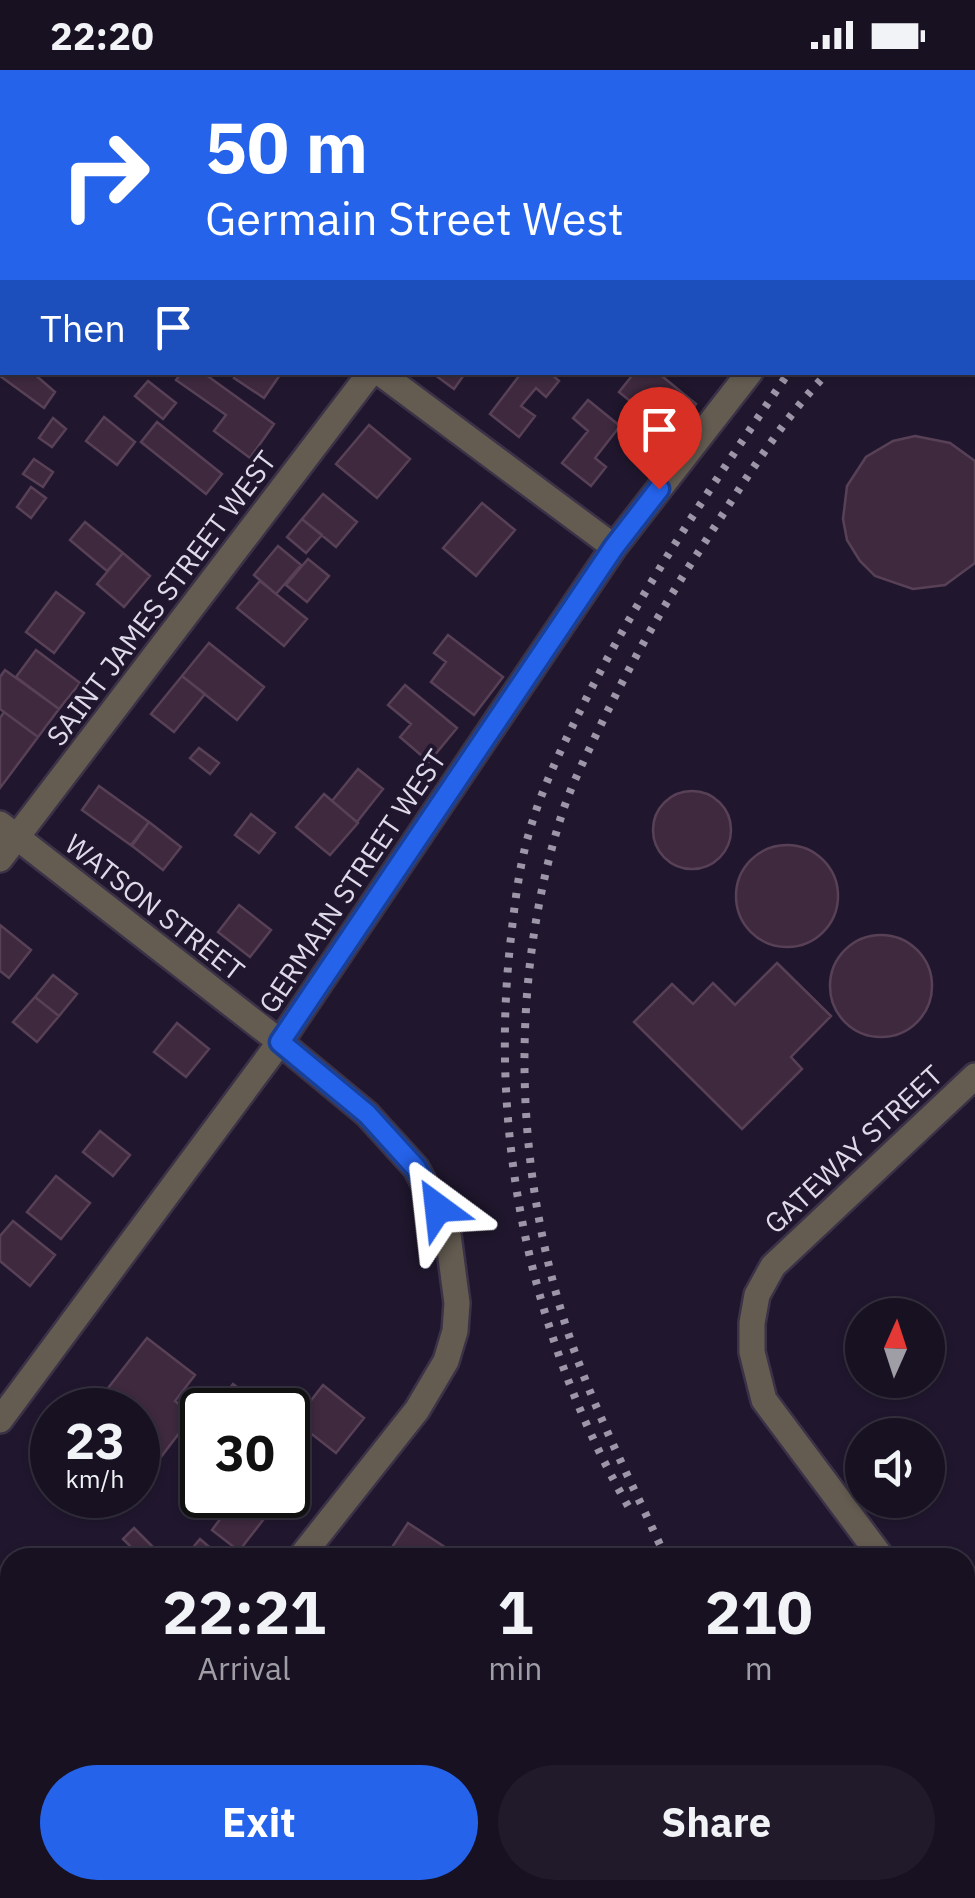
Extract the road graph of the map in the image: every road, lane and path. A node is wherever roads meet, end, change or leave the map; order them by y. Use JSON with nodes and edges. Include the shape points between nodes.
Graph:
{"nodes":[{"id":1,"x":368,"y":375,"type":"edge"},
{"id":2,"x":383,"y":375,"type":"edge"},
{"id":3,"x":748,"y":375,"type":"edge"},
{"id":4,"x":614,"y":547,"type":"junction"},
{"id":5,"x":8,"y":831,"type":"edge"},
{"id":6,"x":0,"y":859,"type":"edge"},
{"id":7,"x":280,"y":1042,"type":"junction"},
{"id":8,"x":975,"y":1076,"type":"edge"},
{"id":9,"x":0,"y":1420,"type":"edge"},
{"id":10,"x":308,"y":1548,"type":"edge"},
{"id":11,"x":875,"y":1548,"type":"edge"}],
"edges":[{"from":1,"to":5,"type":"street","name":"SAINT JAMES STREET WEST"},
{"from":2,"to":4,"type":"street"},
{"from":3,"to":4,"type":"street","name":"GERMAIN STREET WEST"},
{"from":4,"to":7,"type":"street","name":"GERMAIN STREET WEST"},
{"from":5,"to":6,"type":"street","name":"SAINT JAMES STREET WEST"},
{"from":5,"to":7,"type":"street","name":"WATSON STREET"},
{"from":7,"to":9,"type":"street","name":"GERMAIN STREET WEST"},
{"from":7,"to":10,"type":"street","name":"WATSON STREET","via":[[367,1114],[416,1168],[446,1227],[457,1303],[446,1361],[417,1410]]},
{"from":8,"to":11,"type":"street","name":"GATEWAY STREET","via":[[773,1266],[757,1295],[752,1352],[764,1400]]}]}
